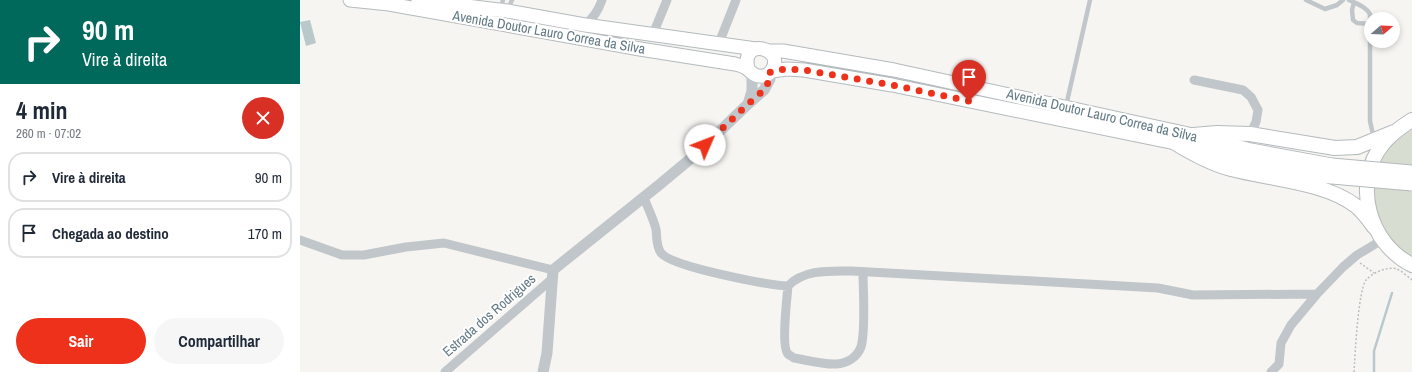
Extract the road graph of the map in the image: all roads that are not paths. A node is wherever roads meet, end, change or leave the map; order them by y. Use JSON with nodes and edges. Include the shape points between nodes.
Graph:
{"nodes":[{"id":1,"x":350,"y":0,"type":"edge"},
{"id":2,"x":418,"y":0,"type":"edge"},
{"id":3,"x":602,"y":0,"type":"edge"},
{"id":4,"x":667,"y":0,"type":"edge"},
{"id":5,"x":736,"y":0,"type":"edge"},
{"id":6,"x":1090,"y":0,"type":"edge"},
{"id":7,"x":1306,"y":0,"type":"edge"},
{"id":8,"x":1343,"y":0,"type":"edge"},
{"id":9,"x":1352,"y":1,"type":"edge"},
{"id":10,"x":506,"y":5,"type":"edge"},
{"id":11,"x":1369,"y":12,"type":"edge"},
{"id":12,"x":1364,"y":24,"type":"edge"},
{"id":13,"x":585,"y":25,"type":"junction"},
{"id":14,"x":653,"y":34,"type":"junction"},
{"id":15,"x":719,"y":43,"type":"junction"},
{"id":16,"x":1370,"y":48,"type":"edge"},
{"id":17,"x":762,"y":50,"type":"junction"},
{"id":18,"x":750,"y":71,"type":"junction"},
{"id":19,"x":770,"y":72,"type":"junction"},
{"id":20,"x":1194,"y":80,"type":"dead end"},
{"id":21,"x":748,"y":104,"type":"junction"},
{"id":22,"x":1065,"y":108,"type":"junction"},
{"id":23,"x":1412,"y":120,"type":"edge"},
{"id":24,"x":1394,"y":132,"type":"junction"},
{"id":25,"x":1250,"y":134,"type":"junction"},
{"id":26,"x":1192,"y":135,"type":"junction"},
{"id":27,"x":1374,"y":141,"type":"junction"},
{"id":28,"x":1175,"y":143,"type":"junction"},
{"id":29,"x":1332,"y":171,"type":"junction"},
{"id":30,"x":1412,"y":172,"type":"edge"},
{"id":31,"x":1412,"y":184,"type":"edge"},
{"id":32,"x":644,"y":198,"type":"junction"},
{"id":33,"x":1374,"y":227,"type":"junction"},
{"id":34,"x":300,"y":240,"type":"edge"},
{"id":35,"x":1382,"y":240,"type":"junction"},
{"id":36,"x":1410,"y":264,"type":"edge"},
{"id":37,"x":863,"y":272,"type":"junction"},
{"id":38,"x":552,"y":275,"type":"junction"},
{"id":39,"x":788,"y":286,"type":"junction"},
{"id":40,"x":1317,"y":294,"type":"junction"},
{"id":41,"x":1281,"y":368,"type":"edge"},
{"id":42,"x":445,"y":372,"type":"edge"},
{"id":43,"x":543,"y":372,"type":"edge"},
{"id":44,"x":1271,"y":372,"type":"edge"}],
"edges":[{"from":1,"to":18,"type":"main road","name":"Avenida Doutor Lauro Correa da Silva","via":[[389,4],[735,64]]},
{"from":2,"to":10,"type":"main road","name":"Avenida Doutor Lauro Correa da Silva"},
{"from":3,"to":13,"type":"street","via":[[593,19]]},
{"from":4,"to":14,"type":"street"},
{"from":5,"to":15,"type":"street"},
{"from":6,"to":22,"type":"lane"},
{"from":7,"to":8,"type":"lane","via":[[1325,9]]},
{"from":9,"to":11,"type":"lane"},
{"from":9,"to":12,"type":"lane","via":[[1353,20]]},
{"from":10,"to":13,"type":"main road","name":"Avenida Doutor Lauro Correa da Silva"},
{"from":13,"to":14,"type":"main road","name":"Avenida Doutor Lauro Correa da Silva"},
{"from":14,"to":15,"type":"main road","name":"Avenida Doutor Lauro Correa da Silva"},
{"from":15,"to":17,"type":"main road","name":"Avenida Doutor Lauro Correa da Silva"},
{"from":16,"to":27,"type":"lane","via":[[1370,121]]},
{"from":17,"to":18,"type":"main road","via":[[751,52],[747,57],[746,63]]},
{"from":17,"to":19,"type":"main road","via":[[772,55],[774,60]]},
{"from":17,"to":22,"type":"main road","name":"Avenida Doutor Lauro Correa da Silva","via":[[783,51],[894,70]]},
{"from":18,"to":19,"type":"main road","via":[[759,76]]},
{"from":18,"to":21,"type":"street","via":[[752,91]]},
{"from":19,"to":21,"type":"street","via":[[770,79],[764,90]]},
{"from":19,"to":28,"type":"main road","name":"Avenida Doutor Lauro Correa da Silva","via":[[804,70],[892,85]]},
{"from":20,"to":25,"type":"street","via":[[1242,90],[1251,97],[1258,110]]},
{"from":21,"to":32,"type":"street","via":[[695,155]]},
{"from":22,"to":26,"type":"main road","name":"Avenida Doutor Lauro Correa da Silva"},
{"from":23,"to":24,"type":"main road"},
{"from":24,"to":27,"type":"main road"},
{"from":24,"to":33,"type":"main road","via":[[1382,144],[1368,176],[1366,193]]},
{"from":25,"to":26,"type":"main road"},
{"from":25,"to":27,"type":"main road","via":[[1335,148],[1357,147]]},
{"from":26,"to":29,"type":"main road","name":"Avenida Doutor Lauro Correa da Silva"},
{"from":28,"to":29,"type":"main road","name":"Avenida Doutor Lauro Correa da Silva","via":[[1321,176]]},
{"from":28,"to":33,"type":"main road","via":[[1197,157],[1229,169],[1327,190],[1358,207]]},
{"from":29,"to":30,"type":"main road","name":"Avenida Doutor Lauro Correa da Silva","bridge":true},
{"from":29,"to":31,"type":"main road","name":"Avenida Doutor Lauro Correa da Silva","bridge":true},
{"from":32,"to":38,"type":"street"},
{"from":32,"to":39,"type":"street","via":[[656,229],[660,252],[665,257],[725,275],[774,286]]},
{"from":33,"to":35,"type":"main road"},
{"from":34,"to":38,"type":"street","via":[[342,255],[364,255],[444,243]]},
{"from":35,"to":36,"type":"main road"},
{"from":35,"to":40,"type":"street","via":[[1343,267]]},
{"from":37,"to":39,"type":"street","via":[[810,274],[796,278]]},
{"from":37,"to":39,"type":"street","via":[[863,335],[860,347],[855,356],[846,362],[836,364],[794,358],[788,354],[785,335]]},
{"from":37,"to":40,"type":"street","via":[[1158,288],[1194,295]]},
{"from":38,"to":42,"type":"street","name":"Estrada dos Rodrigues"},
{"from":38,"to":43,"type":"street","via":[[547,354]]},
{"from":40,"to":41,"type":"street","via":[[1291,325],[1281,343]]},
{"from":41,"to":44,"type":"street"}]}
